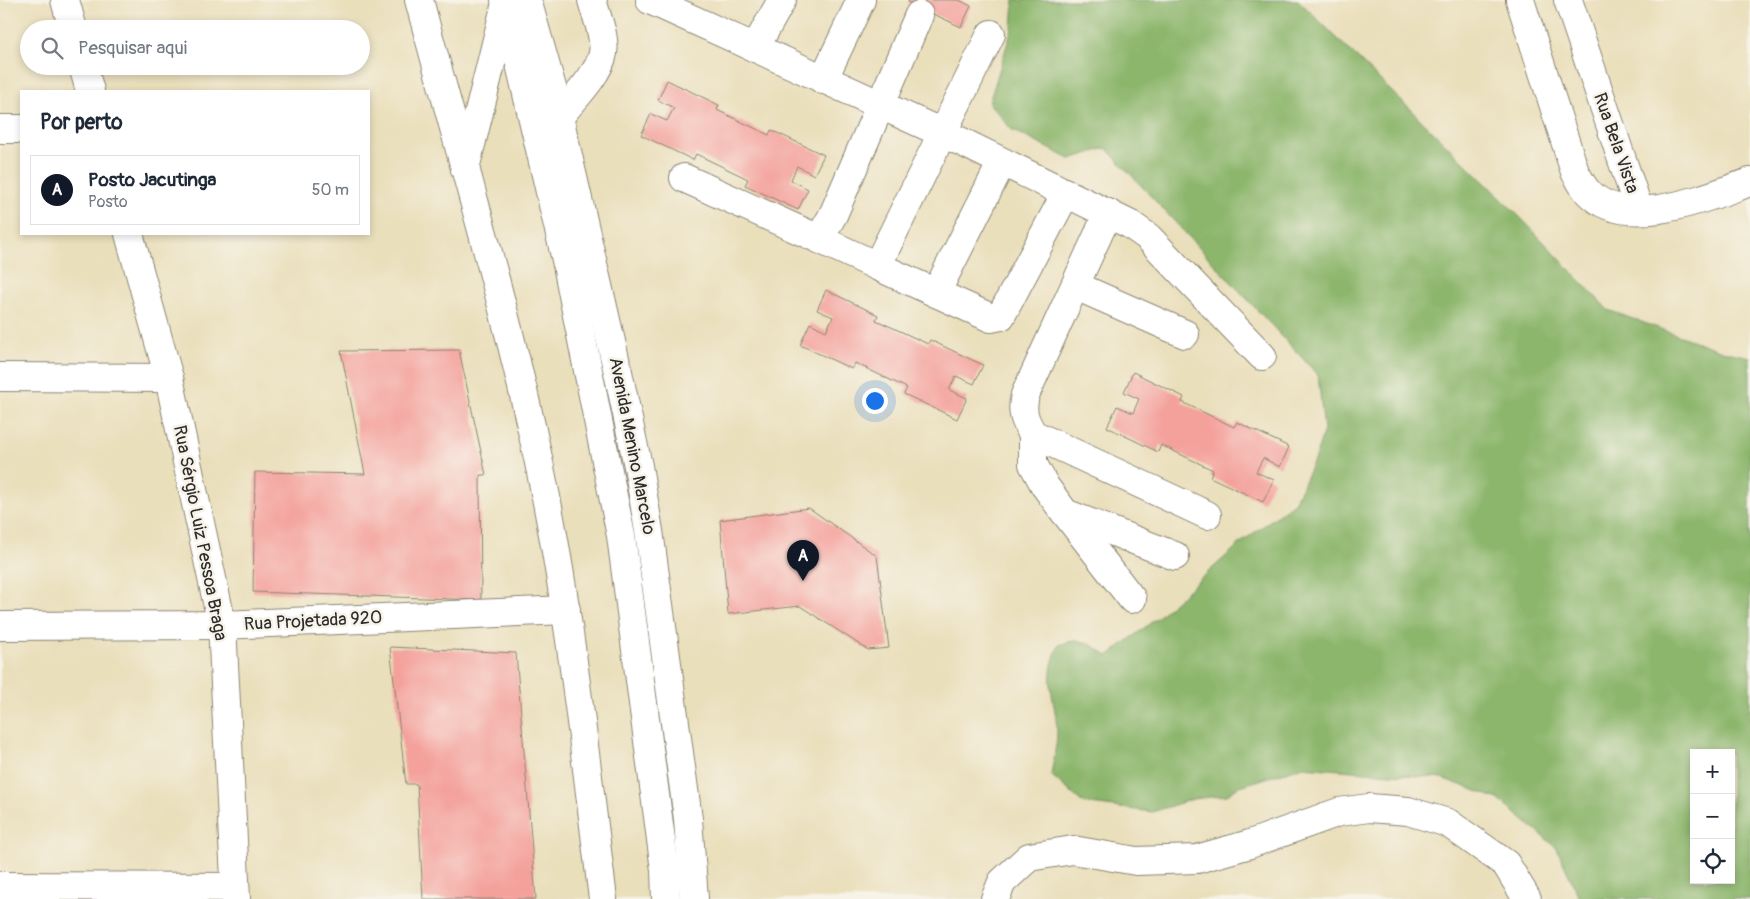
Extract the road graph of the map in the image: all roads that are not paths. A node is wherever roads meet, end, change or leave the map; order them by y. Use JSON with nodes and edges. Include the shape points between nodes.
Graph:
{"nodes":[{"id":1,"x":66,"y":0,"type":"edge"},
{"id":2,"x":419,"y":0,"type":"edge"},
{"id":3,"x":592,"y":0,"type":"edge"},
{"id":4,"x":650,"y":0,"type":"edge"},
{"id":5,"x":782,"y":0,"type":"edge"},
{"id":6,"x":862,"y":0,"type":"edge"},
{"id":7,"x":1520,"y":0,"type":"edge"},
{"id":8,"x":1568,"y":0,"type":"edge"},
{"id":9,"x":513,"y":1,"type":"edge"},
{"id":10,"x":919,"y":15,"type":"dead end"},
{"id":11,"x":71,"y":20,"type":"edge"},
{"id":12,"x":991,"y":34,"type":"dead end"},
{"id":13,"x":756,"y":48,"type":"junction"},
{"id":14,"x":86,"y":75,"type":"edge"},
{"id":15,"x":823,"y":80,"type":"junction"},
{"id":16,"x":90,"y":90,"type":"edge"},
{"id":17,"x":879,"y":106,"type":"junction"},
{"id":18,"x":559,"y":117,"type":"junction"},
{"id":19,"x":0,"y":129,"type":"edge"},
{"id":20,"x":20,"y":129,"type":"edge"},
{"id":21,"x":942,"y":134,"type":"junction"},
{"id":22,"x":1002,"y":162,"type":"junction"},
{"id":23,"x":464,"y":172,"type":"junction"},
{"id":24,"x":684,"y":178,"type":"dead end"},
{"id":25,"x":1750,"y":182,"type":"edge"},
{"id":26,"x":1066,"y":193,"type":"junction"},
{"id":27,"x":1639,"y":210,"type":"junction"},
{"id":28,"x":1108,"y":213,"type":"junction"},
{"id":29,"x":129,"y":235,"type":"edge"},
{"id":30,"x":819,"y":239,"type":"junction"},
{"id":31,"x":877,"y":266,"type":"junction"},
{"id":32,"x":1076,"y":286,"type":"junction"},
{"id":33,"x":936,"y":293,"type":"junction"},
{"id":34,"x":1185,"y":334,"type":"dead end"},
{"id":35,"x":1262,"y":356,"type":"dead end"},
{"id":36,"x":0,"y":378,"type":"edge"},
{"id":37,"x":169,"y":378,"type":"junction"},
{"id":38,"x":1033,"y":434,"type":"junction"},
{"id":39,"x":1065,"y":513,"type":"junction"},
{"id":40,"x":1207,"y":515,"type":"dead end"},
{"id":41,"x":1176,"y":556,"type":"dead end"},
{"id":42,"x":1132,"y":599,"type":"dead end"},
{"id":43,"x":566,"y":610,"type":"junction"},
{"id":44,"x":222,"y":625,"type":"junction"},
{"id":45,"x":0,"y":626,"type":"edge"},
{"id":46,"x":0,"y":886,"type":"edge"},
{"id":47,"x":236,"y":893,"type":"edge"},
{"id":48,"x":603,"y":899,"type":"edge"},
{"id":49,"x":666,"y":899,"type":"edge"},
{"id":50,"x":694,"y":899,"type":"edge"},
{"id":51,"x":995,"y":899,"type":"edge"},
{"id":52,"x":1527,"y":899,"type":"edge"}],
"edges":[{"from":1,"to":11,"type":"street"},
{"from":2,"to":23,"type":"street"},
{"from":3,"to":18,"type":"street","via":[[603,54],[592,76]]},
{"from":4,"to":13,"type":"street"},
{"from":5,"to":13,"type":"street"},
{"from":6,"to":15,"type":"street"},
{"from":7,"to":27,"type":"street","name":"Rua Bela Vista","via":[[1574,172],[1588,192],[1603,203]]},
{"from":8,"to":27,"type":"street","name":"Rua Bela Vista"},
{"from":9,"to":18,"type":"street","name":"Avenida Menino Marcelo"},
{"from":9,"to":23,"type":"street"},
{"from":9,"to":49,"type":"street","name":"Avenida Menino Marcelo","via":[[621,536]]},
{"from":10,"to":17,"type":"street"},
{"from":12,"to":21,"type":"street"},
{"from":13,"to":15,"type":"street"},
{"from":14,"to":16,"type":"street"},
{"from":15,"to":17,"type":"street"},
{"from":17,"to":21,"type":"street"},
{"from":17,"to":30,"type":"street","via":[[833,215]]},
{"from":18,"to":50,"type":"street","name":"Avenida Menino Marcelo","via":[[638,466],[688,819]]},
{"from":19,"to":20,"type":"street"},
{"from":21,"to":22,"type":"street"},
{"from":21,"to":31,"type":"street"},
{"from":22,"to":26,"type":"street"},
{"from":22,"to":33,"type":"street"},
{"from":23,"to":43,"type":"street","via":[[517,363],[546,496]]},
{"from":24,"to":30,"type":"street"},
{"from":25,"to":27,"type":"street","via":[[1677,207]]},
{"from":26,"to":28,"type":"street"},
{"from":26,"to":33,"type":"street","via":[[1001,316],[991,318]]},
{"from":28,"to":32,"type":"street"},
{"from":28,"to":35,"type":"street","via":[[1148,237]]},
{"from":29,"to":37,"type":"street","name":"Rua Sérgio Luiz Pessoa Braga"},
{"from":30,"to":31,"type":"street"},
{"from":31,"to":33,"type":"street"},
{"from":32,"to":34,"type":"street"},
{"from":32,"to":38,"type":"street","via":[[1023,405],[1024,421]]},
{"from":36,"to":37,"type":"street"},
{"from":37,"to":44,"type":"street","name":"Rua Sérgio Luiz Pessoa Braga"},
{"from":38,"to":39,"type":"street","via":[[1033,464]]},
{"from":38,"to":40,"type":"street"},
{"from":39,"to":41,"type":"street"},
{"from":39,"to":42,"type":"street"},
{"from":43,"to":44,"type":"street","name":"Rua Projetada 920"},
{"from":43,"to":48,"type":"street"},
{"from":44,"to":45,"type":"street","name":"Rua Projetada 920"},
{"from":44,"to":47,"type":"street","name":"Rua Sérgio Luiz Pessoa Braga"},
{"from":46,"to":47,"type":"street"},
{"from":51,"to":52,"type":"street","via":[[1002,882],[1029,857],[1073,850],[1136,861],[1197,858],[1250,844],[1339,812],[1369,808],[1408,811],[1448,823],[1506,864]]}]}
